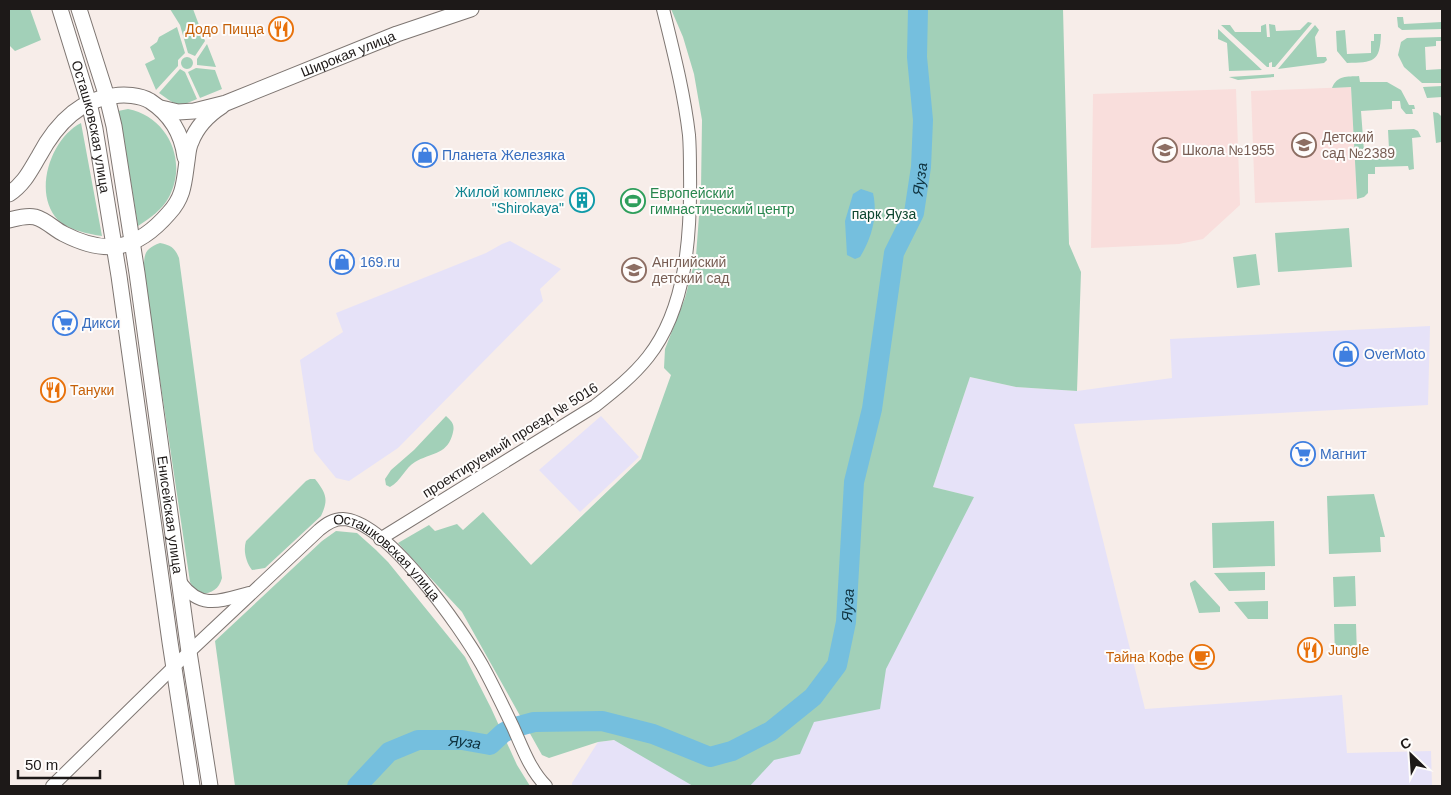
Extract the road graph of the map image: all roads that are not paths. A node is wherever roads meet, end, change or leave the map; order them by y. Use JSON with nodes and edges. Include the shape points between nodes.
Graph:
{"nodes":[{"id":1,"x":60,"y":9,"type":"edge"},
{"id":2,"x":79,"y":9,"type":"edge"},
{"id":3,"x":471,"y":9,"type":"edge"},
{"id":4,"x":663,"y":9,"type":"edge"},
{"id":5,"x":107,"y":96,"type":"junction"},
{"id":6,"x":89,"y":103,"type":"junction"},
{"id":7,"x":226,"y":103,"type":"junction"},
{"id":8,"x":161,"y":108,"type":"junction"},
{"id":9,"x":186,"y":171,"type":"junction"},
{"id":10,"x":9,"y":194,"type":"edge"},
{"id":11,"x":9,"y":220,"type":"edge"},
{"id":12,"x":132,"y":242,"type":"junction"},
{"id":13,"x":114,"y":247,"type":"junction"},
{"id":14,"x":171,"y":510,"type":"junction"},
{"id":15,"x":152,"y":513,"type":"junction"},
{"id":16,"x":380,"y":539,"type":"junction"},
{"id":17,"x":181,"y":583,"type":"junction"},
{"id":18,"x":251,"y":593,"type":"junction"},
{"id":19,"x":170,"y":642,"type":"junction"},
{"id":20,"x":189,"y":652,"type":"junction"},
{"id":21,"x":174,"y":668,"type":"junction"},
{"id":22,"x":52,"y":786,"type":"edge"},
{"id":23,"x":192,"y":786,"type":"edge"},
{"id":24,"x":210,"y":786,"type":"edge"},
{"id":25,"x":546,"y":786,"type":"edge"}],
"edges":[{"from":1,"to":6,"type":"main road","name":"Осташковская улица"},
{"from":2,"to":5,"type":"main road","name":"Осташковская улица"},
{"from":3,"to":7,"type":"main road","name":"Широкая улица","via":[[397,34]]},
{"from":4,"to":16,"type":"street","name":"проектируемый проезд № 5016","via":[[679,74],[689,136],[690,189],[687,248],[677,299],[662,336],[648,357],[596,406]]},
{"from":5,"to":6,"type":"main road"},
{"from":5,"to":8,"type":"main road","via":[[146,99]]},
{"from":5,"to":12,"type":"main road","name":"Осташковская улица"},
{"from":6,"to":10,"type":"main road","via":[[76,109],[61,123],[29,175]]},
{"from":6,"to":13,"type":"main road","name":"Осташковская улица"},
{"from":7,"to":8,"type":"main road","via":[[194,111]]},
{"from":7,"to":9,"type":"main road","via":[[198,127],[190,144]]},
{"from":8,"to":9,"type":"main road","via":[[180,137]]},
{"from":9,"to":12,"type":"main road","via":[[178,203],[150,232]]},
{"from":11,"to":13,"type":"main road","via":[[36,217],[74,239],[93,246]]},
{"from":12,"to":13,"type":"main road"},
{"from":12,"to":14,"type":"main road","name":"Енисейская улица"},
{"from":13,"to":15,"type":"main road","name":"Енисейская улица"},
{"from":14,"to":15,"type":"main road","via":[[170,517],[162,522]]},
{"from":14,"to":17,"type":"main road","name":"Енисейская улица"},
{"from":15,"to":19,"type":"main road","name":"Енисейская улица"},
{"from":16,"to":18,"type":"street","name":"Осташковская улица","via":[[353,521],[343,519],[328,523]]},
{"from":16,"to":25,"type":"street","name":"Осташковская улица","via":[[408,565],[452,618],[501,700],[533,770]]},
{"from":17,"to":18,"type":"street","via":[[189,593],[208,602]]},
{"from":17,"to":20,"type":"main road","name":"Енисейская улица"},
{"from":18,"to":20,"type":"street","name":"Осташковская улица"},
{"from":19,"to":20,"type":"street","via":[[182,654]]},
{"from":19,"to":21,"type":"main road","name":"Енисейская улица"},
{"from":20,"to":21,"type":"street","name":"Осташковская улица"},
{"from":20,"to":24,"type":"main road","name":"Енисейская улица"},
{"from":21,"to":22,"type":"street","name":"Осташковская улица"},
{"from":21,"to":23,"type":"main road","name":"Енисейская улица"}]}
